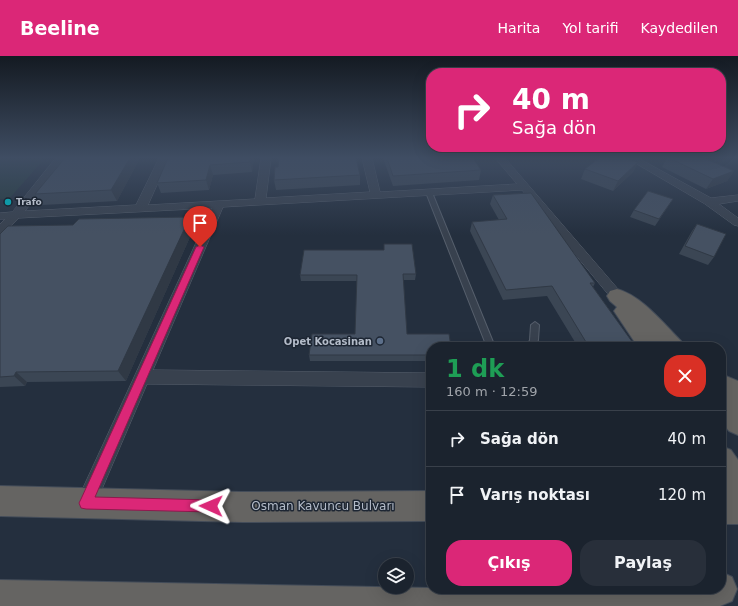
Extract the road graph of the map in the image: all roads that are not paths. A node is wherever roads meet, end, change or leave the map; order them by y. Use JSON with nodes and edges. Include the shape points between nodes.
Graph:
{"nodes":[{"id":1,"x":41,"y":184,"type":"edge"},
{"id":2,"x":152,"y":184,"type":"edge"},
{"id":3,"x":262,"y":184,"type":"edge"},
{"id":4,"x":373,"y":184,"type":"edge"},
{"id":5,"x":521,"y":184,"type":"edge"},
{"id":6,"x":677,"y":184,"type":"edge"},
{"id":7,"x":524,"y":187,"type":"junction"},
{"id":8,"x":376,"y":195,"type":"junction"},
{"id":9,"x":430,"y":195,"type":"dead end"},
{"id":10,"x":738,"y":198,"type":"edge"},
{"id":11,"x":260,"y":202,"type":"junction"},
{"id":12,"x":709,"y":202,"type":"junction"},
{"id":13,"x":219,"y":204,"type":"junction"},
{"id":14,"x":140,"y":209,"type":"junction"},
{"id":15,"x":0,"y":216,"type":"edge"},
{"id":16,"x":15,"y":216,"type":"junction"},
{"id":17,"x":738,"y":223,"type":"edge"},
{"id":18,"x":0,"y":230,"type":"edge"},
{"id":19,"x":617,"y":296,"type":"junction"},
{"id":20,"x":535,"y":325,"type":"dead end"},
{"id":21,"x":489,"y":342,"type":"edge"},
{"id":22,"x":532,"y":342,"type":"edge"},
{"id":23,"x":646,"y":342,"type":"edge"},
{"id":24,"x":668,"y":342,"type":"edge"},
{"id":25,"x":142,"y":377,"type":"junction"},
{"id":26,"x":426,"y":380,"type":"edge"},
{"id":27,"x":726,"y":387,"type":"edge"},
{"id":28,"x":738,"y":394,"type":"edge"},
{"id":29,"x":726,"y":408,"type":"edge"},
{"id":30,"x":738,"y":423,"type":"edge"},
{"id":31,"x":726,"y":466,"type":"edge"},
{"id":32,"x":738,"y":486,"type":"edge"},
{"id":33,"x":0,"y":501,"type":"edge"},
{"id":34,"x":86,"y":503,"type":"junction"},
{"id":35,"x":426,"y":506,"type":"edge"},
{"id":36,"x":726,"y":509,"type":"edge"},
{"id":37,"x":738,"y":509,"type":"edge"},
{"id":38,"x":738,"y":588,"type":"edge"},
{"id":39,"x":726,"y":589,"type":"edge"},
{"id":40,"x":642,"y":594,"type":"edge"},
{"id":41,"x":0,"y":596,"type":"edge"},
{"id":42,"x":469,"y":605,"type":"edge"},
{"id":43,"x":431,"y":606,"type":"edge"}],
"edges":[{"from":1,"to":16,"type":"street"},
{"from":2,"to":14,"type":"street"},
{"from":3,"to":11,"type":"street"},
{"from":4,"to":8,"type":"street"},
{"from":5,"to":7,"type":"street"},
{"from":6,"to":12,"type":"street"},
{"from":7,"to":8,"type":"street"},
{"from":7,"to":19,"type":"street"},
{"from":8,"to":11,"type":"street"},
{"from":9,"to":21,"type":"lane"},
{"from":10,"to":12,"type":"street"},
{"from":11,"to":13,"type":"street"},
{"from":12,"to":17,"type":"street"},
{"from":13,"to":14,"type":"street"},
{"from":13,"to":25,"type":"street"},
{"from":14,"to":16,"type":"street"},
{"from":15,"to":16,"type":"street"},
{"from":16,"to":18,"type":"street"},
{"from":19,"to":23,"type":"highway"},
{"from":19,"to":24,"type":"highway","via":[[643,315]]},
{"from":20,"to":22,"type":"lane"},
{"from":25,"to":26,"type":"street"},
{"from":25,"to":34,"type":"street"},
{"from":27,"to":28,"type":"highway"},
{"from":29,"to":30,"type":"highway"},
{"from":31,"to":32,"type":"highway"},
{"from":33,"to":34,"type":"highway","name":"Osman Kavuncu Bulvarı"},
{"from":34,"to":35,"type":"highway","name":"Osman Kavuncu Bulvarı","via":[[242,507]]},
{"from":36,"to":37,"type":"highway"},
{"from":38,"to":39,"type":"highway"},
{"from":40,"to":42,"type":"highway"},
{"from":41,"to":43,"type":"highway"},
{"from":42,"to":43,"type":"highway"}]}
